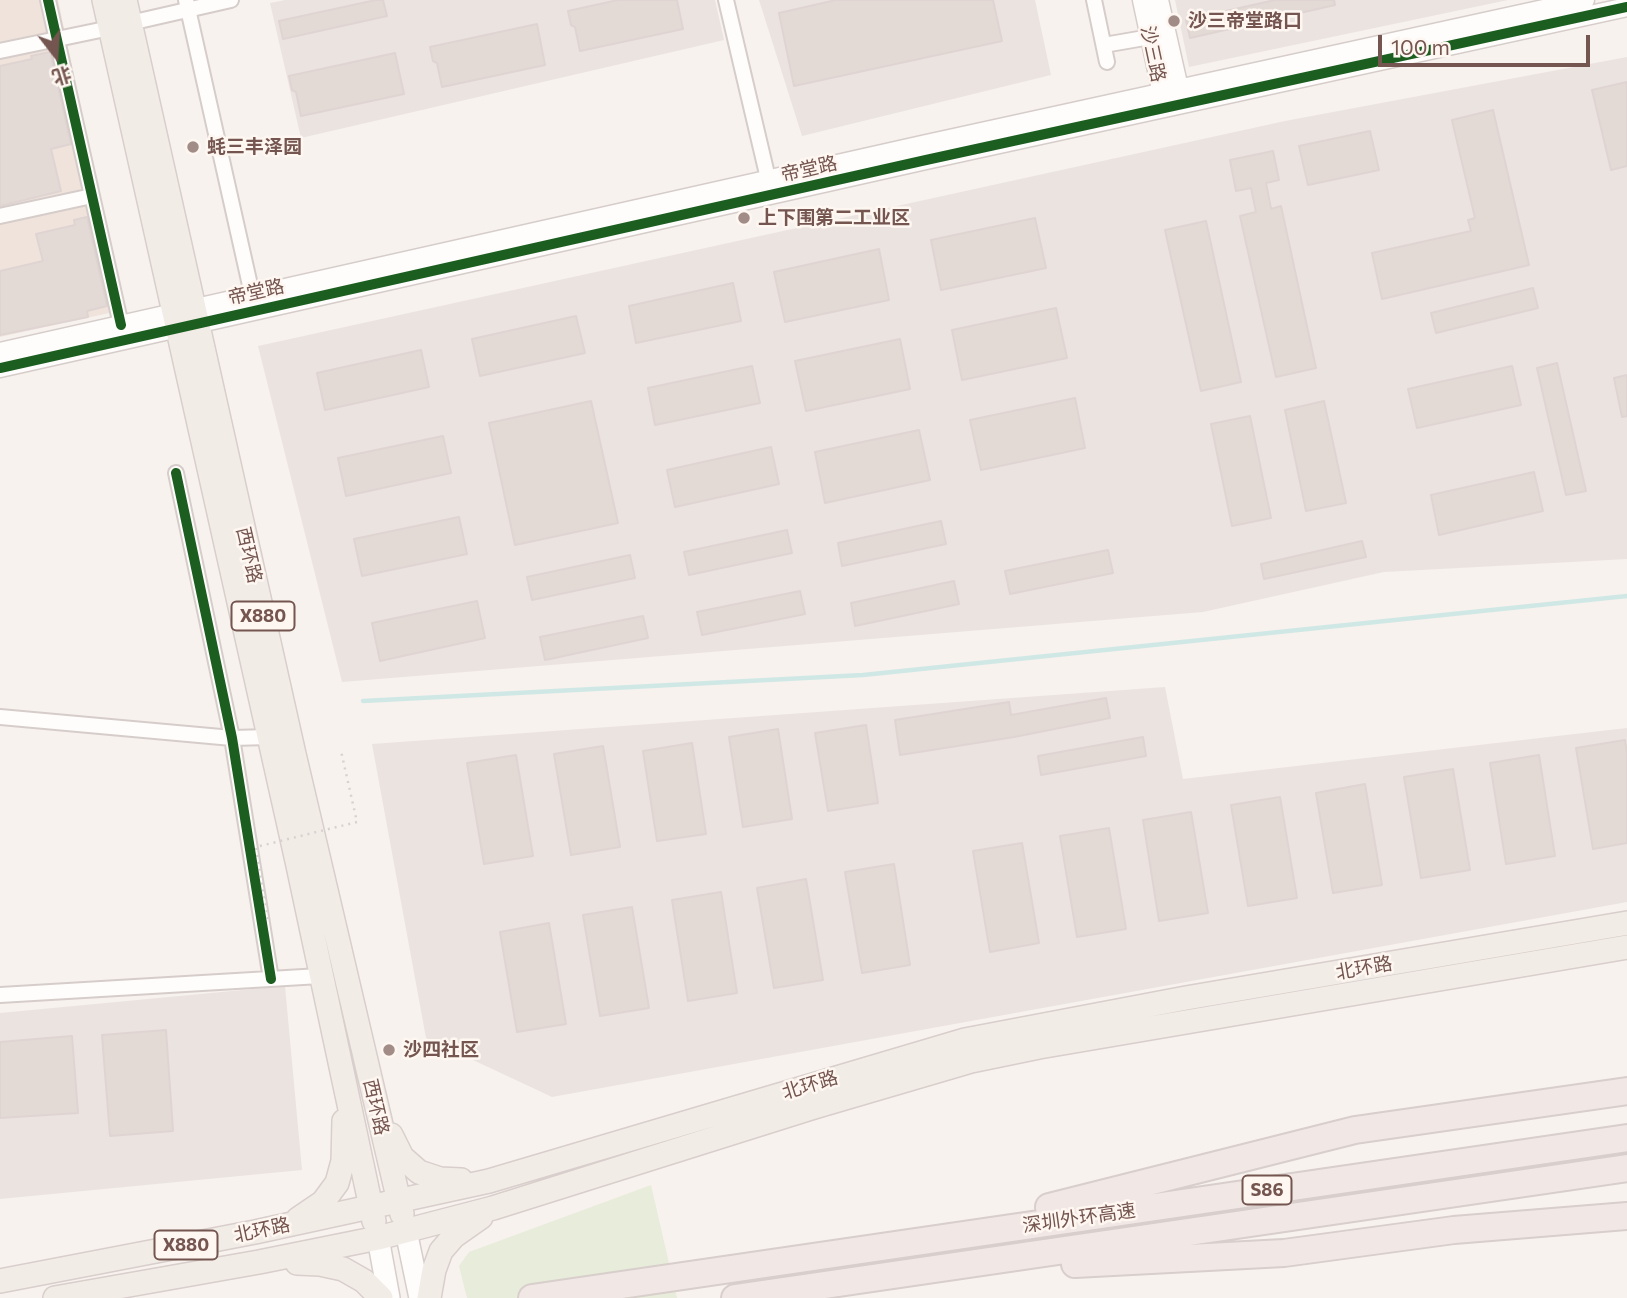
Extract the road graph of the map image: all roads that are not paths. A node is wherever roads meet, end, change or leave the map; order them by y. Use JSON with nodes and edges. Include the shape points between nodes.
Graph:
{"nodes":[{"id":1,"x":48,"y":0,"type":"edge"},
{"id":2,"x":104,"y":0,"type":"edge"},
{"id":3,"x":125,"y":0,"type":"edge"},
{"id":4,"x":232,"y":0,"type":"edge"},
{"id":5,"x":726,"y":0,"type":"edge"},
{"id":6,"x":1094,"y":0,"type":"edge"},
{"id":7,"x":1142,"y":0,"type":"edge"},
{"id":8,"x":1159,"y":0,"type":"edge"},
{"id":9,"x":1586,"y":0,"type":"edge"},
{"id":10,"x":187,"y":5,"type":"edge"},
{"id":11,"x":1627,"y":7,"type":"edge"},
{"id":12,"x":120,"y":25,"type":"junction"},
{"id":13,"x":1150,"y":37,"type":"junction"},
{"id":14,"x":57,"y":39,"type":"junction"},
{"id":15,"x":1104,"y":46,"type":"junction"},
{"id":16,"x":0,"y":51,"type":"edge"},
{"id":17,"x":1107,"y":62,"type":"dead end"},
{"id":18,"x":1172,"y":98,"type":"junction"},
{"id":19,"x":771,"y":188,"type":"junction"},
{"id":20,"x":92,"y":196,"type":"junction"},
{"id":21,"x":0,"y":216,"type":"edge"},
{"id":22,"x":254,"y":303,"type":"junction"},
{"id":23,"x":185,"y":318,"type":"junction"},
{"id":24,"x":121,"y":325,"type":"junction"},
{"id":25,"x":0,"y":352,"type":"edge"},
{"id":26,"x":0,"y":368,"type":"edge"},
{"id":27,"x":176,"y":473,"type":"dead end"},
{"id":28,"x":0,"y":718,"type":"edge"},
{"id":29,"x":269,"y":737,"type":"junction"},
{"id":30,"x":232,"y":738,"type":"junction"},
{"id":31,"x":1627,"y":923,"type":"edge"},
{"id":32,"x":1627,"y":947,"type":"edge"},
{"id":33,"x":320,"y":976,"type":"junction"},
{"id":34,"x":271,"y":979,"type":"junction"},
{"id":35,"x":0,"y":995,"type":"edge"},
{"id":36,"x":1627,"y":1079,"type":"edge"},
{"id":37,"x":345,"y":1087,"type":"junction"},
{"id":38,"x":1627,"y":1091,"type":"edge"},
{"id":39,"x":1550,"y":1101,"type":"junction"},
{"id":40,"x":376,"y":1105,"type":"junction"},
{"id":41,"x":1627,"y":1138,"type":"edge"},
{"id":42,"x":1627,"y":1168,"type":"edge"},
{"id":43,"x":489,"y":1181,"type":"junction"},
{"id":44,"x":398,"y":1202,"type":"junction"},
{"id":45,"x":371,"y":1207,"type":"junction"},
{"id":46,"x":493,"y":1208,"type":"junction"},
{"id":47,"x":1627,"y":1216,"type":"edge"},
{"id":48,"x":286,"y":1225,"type":"junction"},
{"id":49,"x":406,"y":1231,"type":"junction"},
{"id":50,"x":378,"y":1238,"type":"junction"},
{"id":51,"x":908,"y":1243,"type":"junction"},
{"id":52,"x":259,"y":1262,"type":"junction"},
{"id":53,"x":912,"y":1272,"type":"junction"},
{"id":54,"x":0,"y":1281,"type":"edge"},
{"id":55,"x":54,"y":1298,"type":"edge"},
{"id":56,"x":382,"y":1298,"type":"edge"},
{"id":57,"x":389,"y":1298,"type":"edge"},
{"id":58,"x":420,"y":1298,"type":"edge"},
{"id":59,"x":429,"y":1298,"type":"edge"},
{"id":60,"x":531,"y":1298,"type":"edge"},
{"id":61,"x":735,"y":1298,"type":"edge"}],
"edges":[{"from":1,"to":14,"type":"street"},
{"from":2,"to":12,"type":"main road","name":"西环路","number":"X880"},
{"from":3,"to":12,"type":"main road","name":"西环路","number":"X880"},
{"from":4,"to":10,"type":"street"},
{"from":5,"to":19,"type":"street"},
{"from":6,"to":15,"type":"street"},
{"from":7,"to":13,"type":"street","name":"沙三路"},
{"from":8,"to":18,"type":"street","name":"沙三路"},
{"from":9,"to":18,"type":"street","name":"帝堂路"},
{"from":10,"to":12,"type":"street"},
{"from":10,"to":22,"type":"street"},
{"from":11,"to":18,"type":"street","name":"帝堂路"},
{"from":12,"to":14,"type":"street"},
{"from":12,"to":23,"type":"main road","name":"西环路","number":"X880"},
{"from":13,"to":15,"type":"street"},
{"from":13,"to":18,"type":"street","name":"沙三路"},
{"from":14,"to":16,"type":"street"},
{"from":14,"to":20,"type":"street"},
{"from":15,"to":17,"type":"street"},
{"from":18,"to":19,"type":"street","name":"帝堂路"},
{"from":19,"to":22,"type":"street","name":"帝堂路"},
{"from":20,"to":21,"type":"street"},
{"from":20,"to":24,"type":"street"},
{"from":22,"to":23,"type":"street","name":"帝堂路"},
{"from":23,"to":24,"type":"street","name":"帝堂路"},
{"from":23,"to":26,"type":"street","name":"帝堂路"},
{"from":23,"to":29,"type":"main road","name":"西环路","number":"X880"},
{"from":23,"to":40,"type":"main road","name":"西环路","number":"X880"},
{"from":24,"to":25,"type":"street","name":"帝堂路"},
{"from":27,"to":30,"type":"street"},
{"from":28,"to":30,"type":"street"},
{"from":29,"to":30,"type":"street"},
{"from":29,"to":33,"type":"main road","name":"西环路","number":"X880"},
{"from":30,"to":34,"type":"street"},
{"from":31,"to":43,"type":"main road","name":"北环路","via":[[965,1040]]},
{"from":32,"to":46,"type":"main road","name":"北环路","via":[[971,1061]]},
{"from":33,"to":34,"type":"street"},
{"from":33,"to":37,"type":"main road","name":"西环路","number":"X880"},
{"from":34,"to":35,"type":"street"},
{"from":36,"to":39,"type":"highway"},
{"from":37,"to":45,"type":"main road","name":"西环路","number":"X880"},
{"from":37,"to":48,"type":"main road","via":[[343,1161],[337,1183],[323,1202]]},
{"from":38,"to":39,"type":"highway"},
{"from":39,"to":51,"type":"highway","via":[[1355,1130]]},
{"from":40,"to":43,"type":"main road","via":[[402,1157],[418,1172],[440,1179]]},
{"from":40,"to":44,"type":"main road","name":"西环路","number":"X880"},
{"from":41,"to":51,"type":"highway","name":"深圳外环高速","number":"S86"},
{"from":42,"to":53,"type":"highway","name":"深圳外环高速","number":"S86"},
{"from":43,"to":44,"type":"main road","name":"北环路"},
{"from":44,"to":45,"type":"main road","name":"北环路"},
{"from":44,"to":49,"type":"main road","name":"西环路","number":"X880"},
{"from":45,"to":48,"type":"main road","name":"北环路","number":"X880"},
{"from":45,"to":50,"type":"main road","name":"西环路"},
{"from":46,"to":49,"type":"main road","name":"北环路"},
{"from":46,"to":59,"type":"main road","via":[[454,1236],[442,1251],[433,1270]]},
{"from":47,"to":53,"type":"highway","via":[[1454,1230],[1284,1253]]},
{"from":48,"to":54,"type":"main road","name":"北环路","number":"X880"},
{"from":49,"to":50,"type":"main road","name":"北环路","number":"X880"},
{"from":49,"to":58,"type":"main road"},
{"from":50,"to":52,"type":"main road","name":"北环路","number":"X880"},
{"from":50,"to":57,"type":"main road"},
{"from":51,"to":60,"type":"highway","name":"深圳外环高速","number":"S86"},
{"from":52,"to":55,"type":"main road","name":"北环路","number":"X880"},
{"from":52,"to":56,"type":"main road","via":[[332,1266],[364,1281]]},
{"from":53,"to":61,"type":"highway","name":"深圳外环高速","number":"S86"}]}
